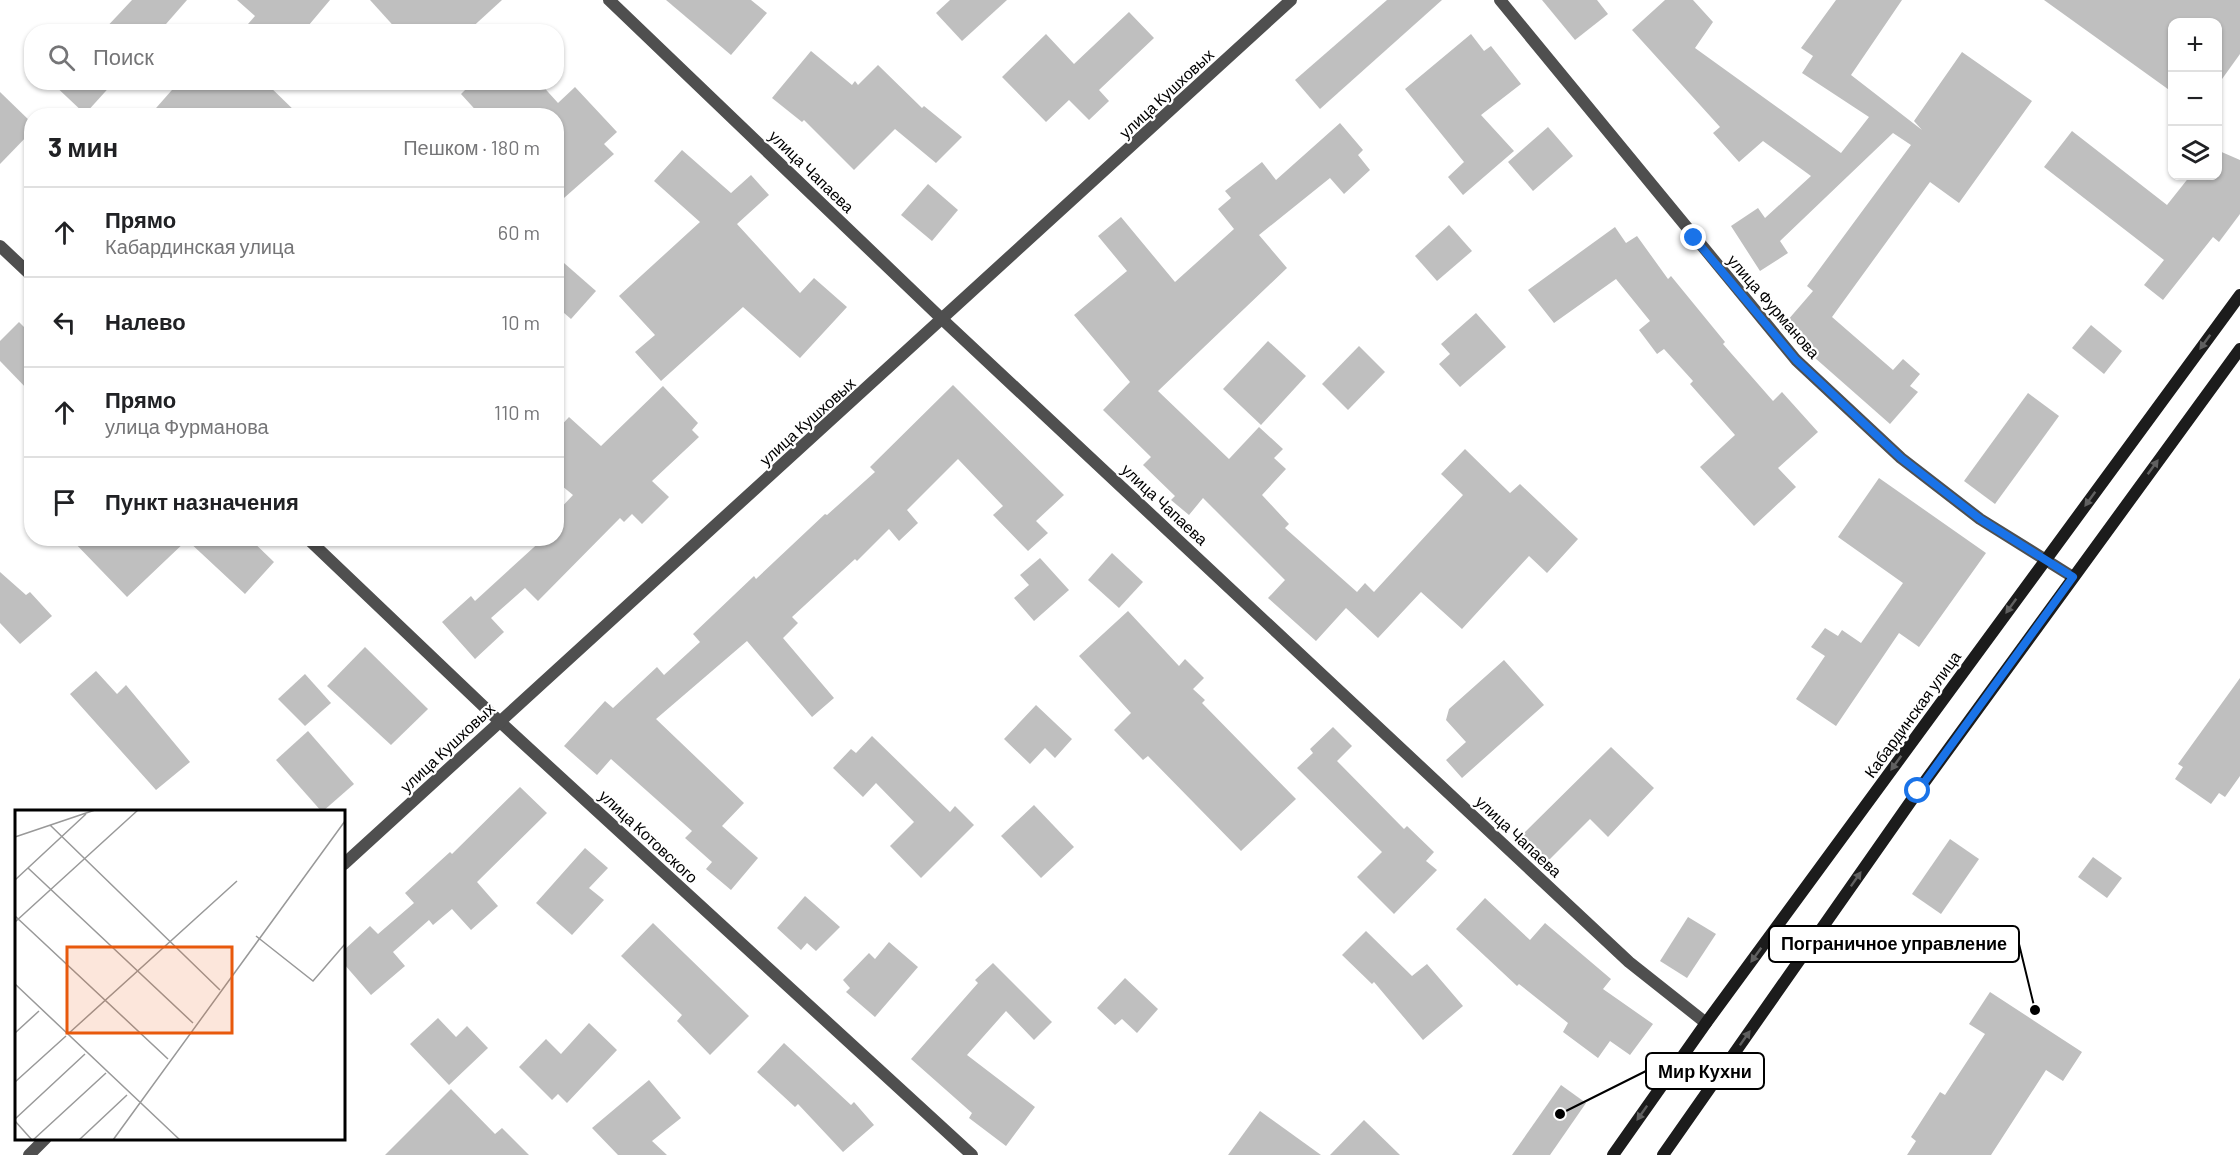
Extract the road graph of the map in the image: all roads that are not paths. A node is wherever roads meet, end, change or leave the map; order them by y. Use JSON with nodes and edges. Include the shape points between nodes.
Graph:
{"nodes":[{"id":1,"x":609,"y":0,"type":"edge"},
{"id":2,"x":1292,"y":0,"type":"edge"},
{"id":3,"x":1500,"y":0,"type":"edge"},
{"id":4,"x":0,"y":246,"type":"edge"},
{"id":5,"x":24,"y":268,"type":"edge"},
{"id":6,"x":2240,"y":295,"type":"edge"},
{"id":7,"x":943,"y":320,"type":"junction"},
{"id":8,"x":2240,"y":349,"type":"edge"},
{"id":9,"x":315,"y":546,"type":"edge"},
{"id":10,"x":2046,"y":559,"type":"junction"},
{"id":11,"x":2073,"y":577,"type":"junction"},
{"id":12,"x":499,"y":721,"type":"junction"},
{"id":13,"x":345,"y":863,"type":"edge"},
{"id":14,"x":1706,"y":1023,"type":"junction"},
{"id":15,"x":44,"y":1140,"type":"edge"},
{"id":16,"x":28,"y":1155,"type":"edge"},
{"id":17,"x":972,"y":1155,"type":"edge"},
{"id":18,"x":1613,"y":1155,"type":"edge"},
{"id":19,"x":1663,"y":1155,"type":"edge"}],
"edges":[{"from":1,"to":7,"type":"street","name":"улица Чапаева"},
{"from":2,"to":7,"type":"street","name":"улица Кушховых"},
{"from":3,"to":10,"type":"street","name":"улица Фурманова","via":[[1796,360],[1901,458],[1980,519]]},
{"from":4,"to":5,"type":"street"},
{"from":6,"to":10,"type":"main road","name":"Кабардинская улица","one_way":true},
{"from":7,"to":12,"type":"street","name":"улица Кушховых"},
{"from":7,"to":14,"type":"street","name":"улица Чапаева","via":[[1629,962]]},
{"from":11,"to":8,"type":"main road","one_way":true},
{"from":9,"to":12,"type":"street","name":"улица Котовского"},
{"from":10,"to":11,"type":"street","name":"улица Фурманова"},
{"from":10,"to":14,"type":"main road","name":"Кабардинская улица","one_way":true},
{"from":19,"to":11,"type":"main road","one_way":true},
{"from":12,"to":13,"type":"street","name":"улица Кушховых"},
{"from":12,"to":17,"type":"street","name":"улица Котовского"},
{"from":14,"to":18,"type":"main road","name":"Кабардинская улица","one_way":true},
{"from":15,"to":16,"type":"street"}]}
